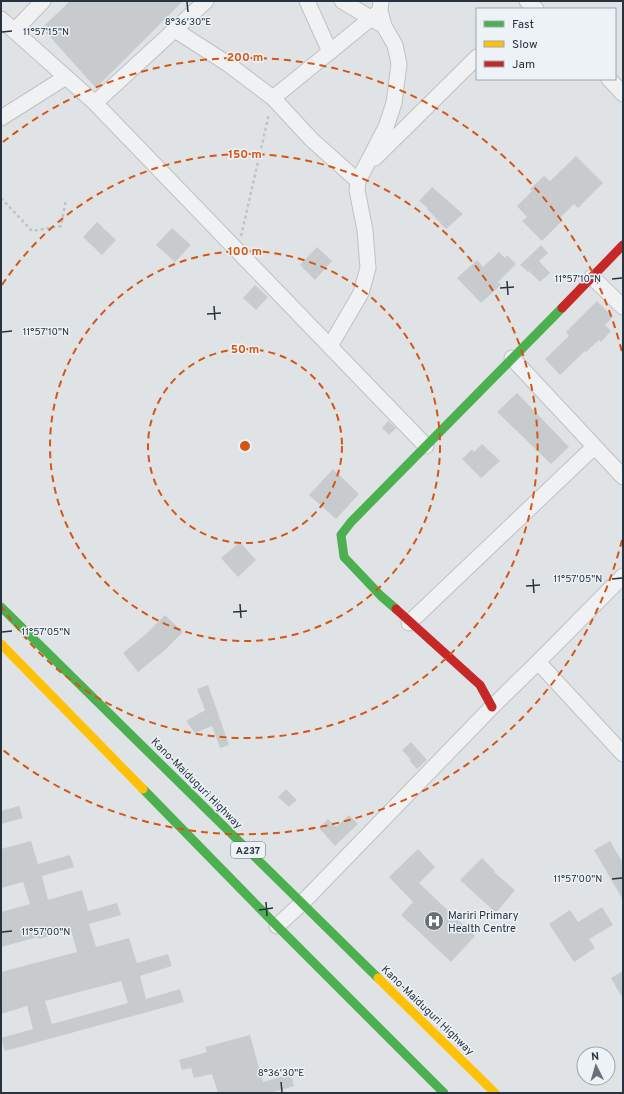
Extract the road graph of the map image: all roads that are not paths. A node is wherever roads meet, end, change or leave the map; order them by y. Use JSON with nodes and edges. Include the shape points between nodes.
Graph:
{"nodes":[{"id":1,"x":43,"y":1,"type":"edge"},
{"id":2,"x":206,"y":1,"type":"edge"},
{"id":3,"x":307,"y":1,"type":"edge"},
{"id":4,"x":342,"y":1,"type":"edge"},
{"id":5,"x":379,"y":14,"type":"edge"},
{"id":6,"x":1,"y":19,"type":"edge"},
{"id":7,"x":175,"y":30,"type":"junction"},
{"id":8,"x":14,"y":31,"type":"junction"},
{"id":9,"x":330,"y":52,"type":"junction"},
{"id":10,"x":476,"y":58,"type":"edge"},
{"id":11,"x":66,"y":77,"type":"junction"},
{"id":12,"x":610,"y":80,"type":"edge"},
{"id":13,"x":623,"y":94,"type":"edge"},
{"id":14,"x":273,"y":98,"type":"junction"},
{"id":15,"x":95,"y":103,"type":"junction"},
{"id":16,"x":1,"y":118,"type":"edge"},
{"id":17,"x":365,"y":167,"type":"junction"},
{"id":18,"x":358,"y":180,"type":"junction"},
{"id":19,"x":623,"y":245,"type":"edge"},
{"id":20,"x":592,"y":277,"type":"junction"},
{"id":21,"x":623,"y":307,"type":"edge"},
{"id":22,"x":330,"y":346,"type":"junction"},
{"id":23,"x":512,"y":358,"type":"junction"},
{"id":24,"x":426,"y":446,"type":"junction"},
{"id":25,"x":594,"y":447,"type":"junction"},
{"id":26,"x":623,"y":477,"type":"edge"},
{"id":27,"x":623,"y":576,"type":"edge"},
{"id":28,"x":1,"y":607,"type":"edge"},
{"id":29,"x":410,"y":623,"type":"junction"},
{"id":30,"x":1,"y":644,"type":"edge"},
{"id":31,"x":538,"y":662,"type":"junction"},
{"id":32,"x":492,"y":707,"type":"junction"},
{"id":33,"x":623,"y":754,"type":"edge"},
{"id":34,"x":302,"y":903,"type":"junction"},
{"id":35,"x":277,"y":926,"type":"junction"},
{"id":36,"x":444,"y":1093,"type":"edge"},
{"id":37,"x":495,"y":1093,"type":"edge"}],
"edges":[{"from":1,"to":8,"type":"street"},
{"from":2,"to":7,"type":"street"},
{"from":3,"to":9,"type":"street"},
{"from":4,"to":5,"type":"street"},
{"from":5,"to":9,"type":"street"},
{"from":5,"to":17,"type":"street","via":[[395,45],[399,64],[394,103],[386,127]]},
{"from":6,"to":8,"type":"street"},
{"from":7,"to":14,"type":"street","via":[[228,64]]},
{"from":7,"to":15,"type":"street"},
{"from":8,"to":11,"type":"street"},
{"from":9,"to":14,"type":"street"},
{"from":10,"to":17,"type":"street"},
{"from":11,"to":15,"type":"street"},
{"from":11,"to":16,"type":"street"},
{"from":12,"to":13,"type":"street"},
{"from":14,"to":18,"type":"street","via":[[312,140]]},
{"from":15,"to":22,"type":"street"},
{"from":17,"to":18,"type":"street"},
{"from":18,"to":22,"type":"street","via":[[356,190],[368,268],[361,292]]},
{"from":19,"to":20,"type":"main road"},
{"from":20,"to":21,"type":"street"},
{"from":20,"to":23,"type":"main road"},
{"from":22,"to":24,"type":"street"},
{"from":23,"to":24,"type":"main road"},
{"from":23,"to":25,"type":"street"},
{"from":24,"to":29,"type":"main road","via":[[341,535],[344,557]]},
{"from":25,"to":26,"type":"street"},
{"from":25,"to":29,"type":"street"},
{"from":27,"to":31,"type":"street"},
{"from":28,"to":34,"type":"main road","name":"Kano-Maiduguri Highway","number":"A237"},
{"from":29,"to":32,"type":"main road","via":[[480,685]]},
{"from":30,"to":35,"type":"main road","number":"A237"},
{"from":31,"to":32,"type":"street"},
{"from":31,"to":33,"type":"street"},
{"from":32,"to":34,"type":"street"},
{"from":34,"to":35,"type":"street"},
{"from":34,"to":37,"type":"main road","name":"Kano-Maiduguri Highway","number":"A237"},
{"from":35,"to":36,"type":"main road","number":"A237"}]}
